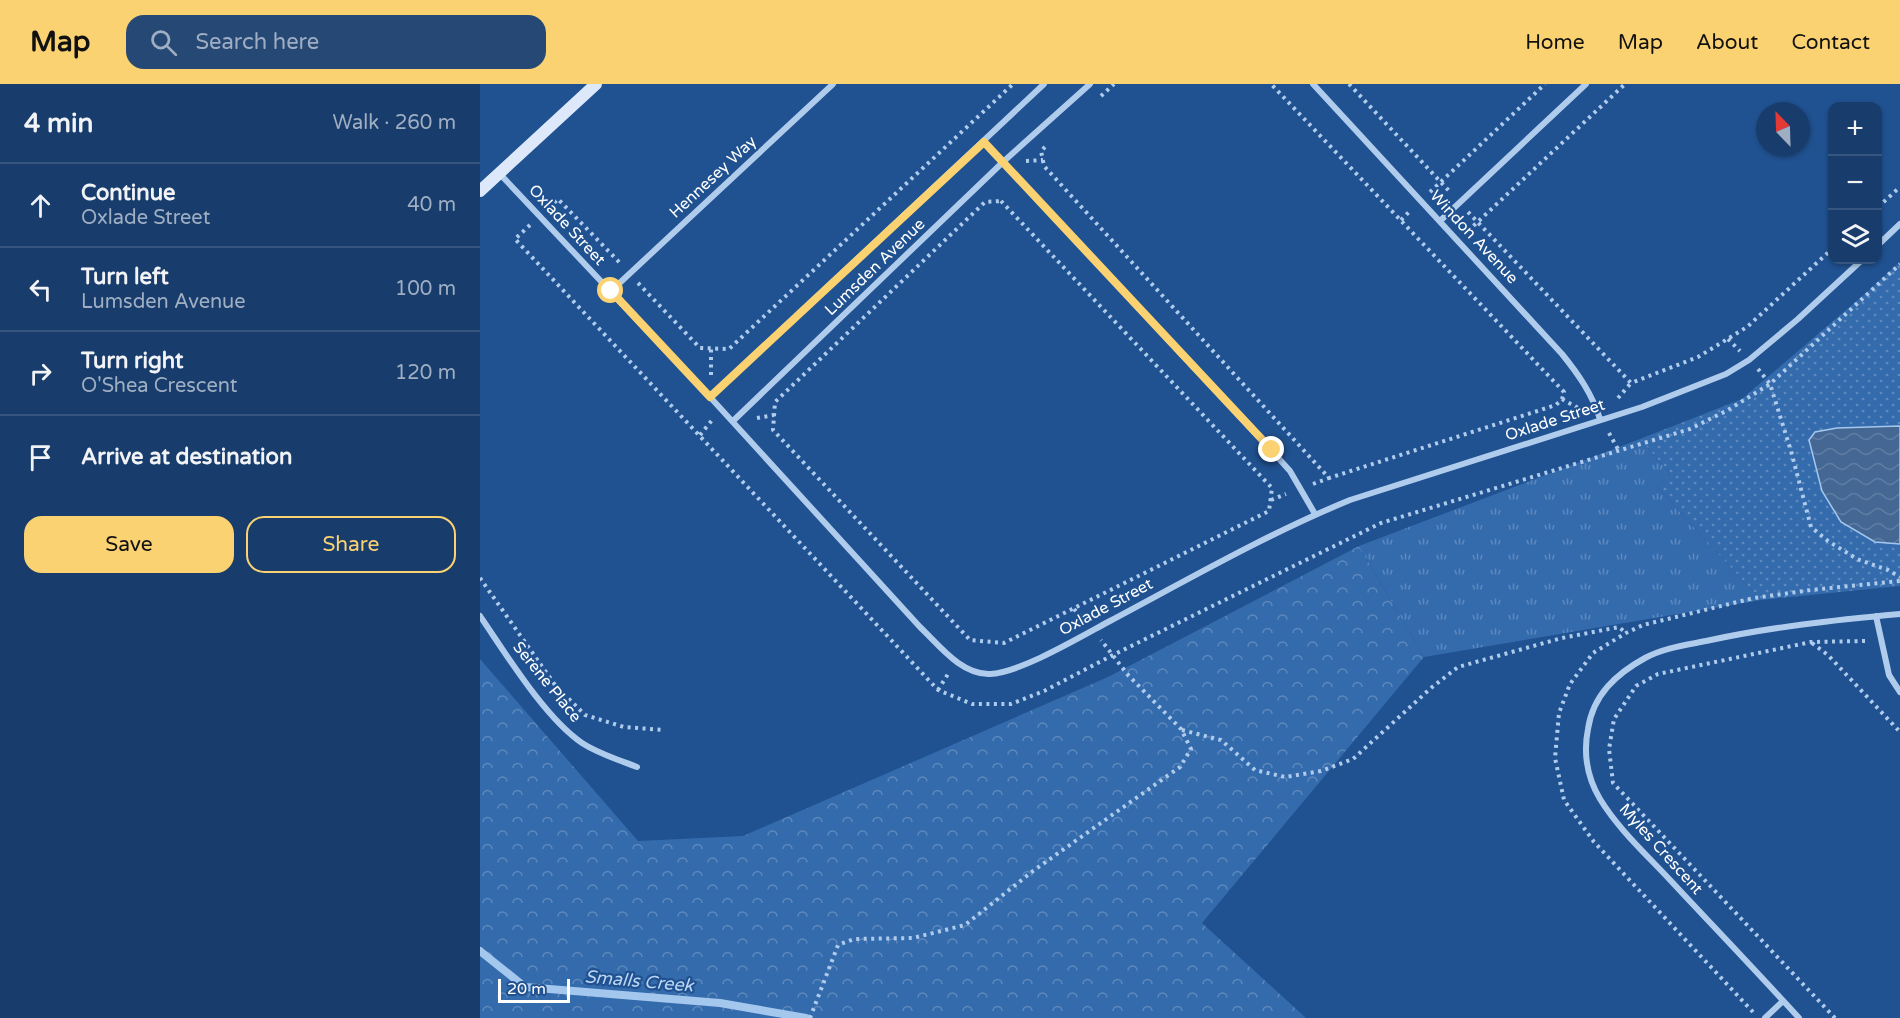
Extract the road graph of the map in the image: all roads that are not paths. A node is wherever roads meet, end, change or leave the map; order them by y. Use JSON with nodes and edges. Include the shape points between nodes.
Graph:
{"nodes":[{"id":1,"x":596,"y":84,"type":"edge"},
{"id":2,"x":833,"y":84,"type":"edge"},
{"id":3,"x":1044,"y":84,"type":"edge"},
{"id":4,"x":1090,"y":84,"type":"edge"},
{"id":5,"x":1313,"y":84,"type":"edge"},
{"id":6,"x":1586,"y":84,"type":"edge"},
{"id":7,"x":984,"y":142,"type":"junction"},
{"id":8,"x":1003,"y":162,"type":"junction"},
{"id":9,"x":499,"y":173,"type":"junction"},
{"id":10,"x":480,"y":191,"type":"edge"},
{"id":11,"x":1440,"y":221,"type":"junction"},
{"id":12,"x":1900,"y":224,"type":"edge"},
{"id":13,"x":1882,"y":241,"type":"edge"},
{"id":14,"x":1858,"y":264,"type":"edge"},
{"id":15,"x":611,"y":291,"type":"junction"},
{"id":16,"x":710,"y":397,"type":"junction"},
{"id":17,"x":1600,"y":419,"type":"junction"},
{"id":18,"x":733,"y":421,"type":"junction"},
{"id":19,"x":1315,"y":514,"type":"junction"},
{"id":20,"x":1900,"y":614,"type":"edge"},
{"id":21,"x":480,"y":616,"type":"edge"},
{"id":22,"x":1875,"y":616,"type":"junction"},
{"id":23,"x":1900,"y":692,"type":"edge"},
{"id":24,"x":637,"y":767,"type":"dead end"},
{"id":25,"x":1783,"y":1001,"type":"junction"},
{"id":26,"x":1765,"y":1018,"type":"edge"},
{"id":27,"x":1799,"y":1018,"type":"edge"}],
"edges":[{"from":1,"to":9,"type":"main road"},
{"from":2,"to":15,"type":"street","name":"Hennesey Way"},
{"from":3,"to":7,"type":"street","name":"Lumsden Avenue"},
{"from":4,"to":8,"type":"street","name":"Lumsden Avenue"},
{"from":5,"to":11,"type":"street","name":"Windon Avenue"},
{"from":6,"to":11,"type":"street"},
{"from":7,"to":8,"type":"street"},
{"from":7,"to":16,"type":"street","name":"Lumsden Avenue"},
{"from":8,"to":18,"type":"street","name":"Lumsden Avenue"},
{"from":8,"to":19,"type":"street","via":[[1272,450],[1290,471]]},
{"from":9,"to":10,"type":"main road"},
{"from":9,"to":15,"type":"street","name":"Oxlade Street"},
{"from":11,"to":17,"type":"street","name":"Windon Avenue","via":[[1581,377]]},
{"from":12,"to":13,"type":"street"},
{"from":14,"to":17,"type":"street","name":"Oxlade Street","via":[[1749,360],[1726,374]]},
{"from":15,"to":16,"type":"street","name":"Oxlade Street"},
{"from":16,"to":18,"type":"street","name":"Oxlade Street"},
{"from":17,"to":19,"type":"street","name":"Oxlade Street"},
{"from":18,"to":19,"type":"street","name":"Oxlade Street","via":[[920,627],[953,659],[988,675],[1046,654]]},
{"from":20,"to":22,"type":"street","name":"Myles Crescent"},
{"from":21,"to":24,"type":"street","name":"Serene Place","via":[[536,694],[569,732],[598,752]]},
{"from":22,"to":23,"type":"street","via":[[1889,675]]},
{"from":22,"to":25,"type":"street","name":"Myles Crescent","via":[[1746,633],[1647,656],[1608,684],[1589,723],[1585,744],[1589,773],[1615,821]]},
{"from":25,"to":26,"type":"street"},
{"from":25,"to":27,"type":"street","name":"Myles Crescent"}]}
